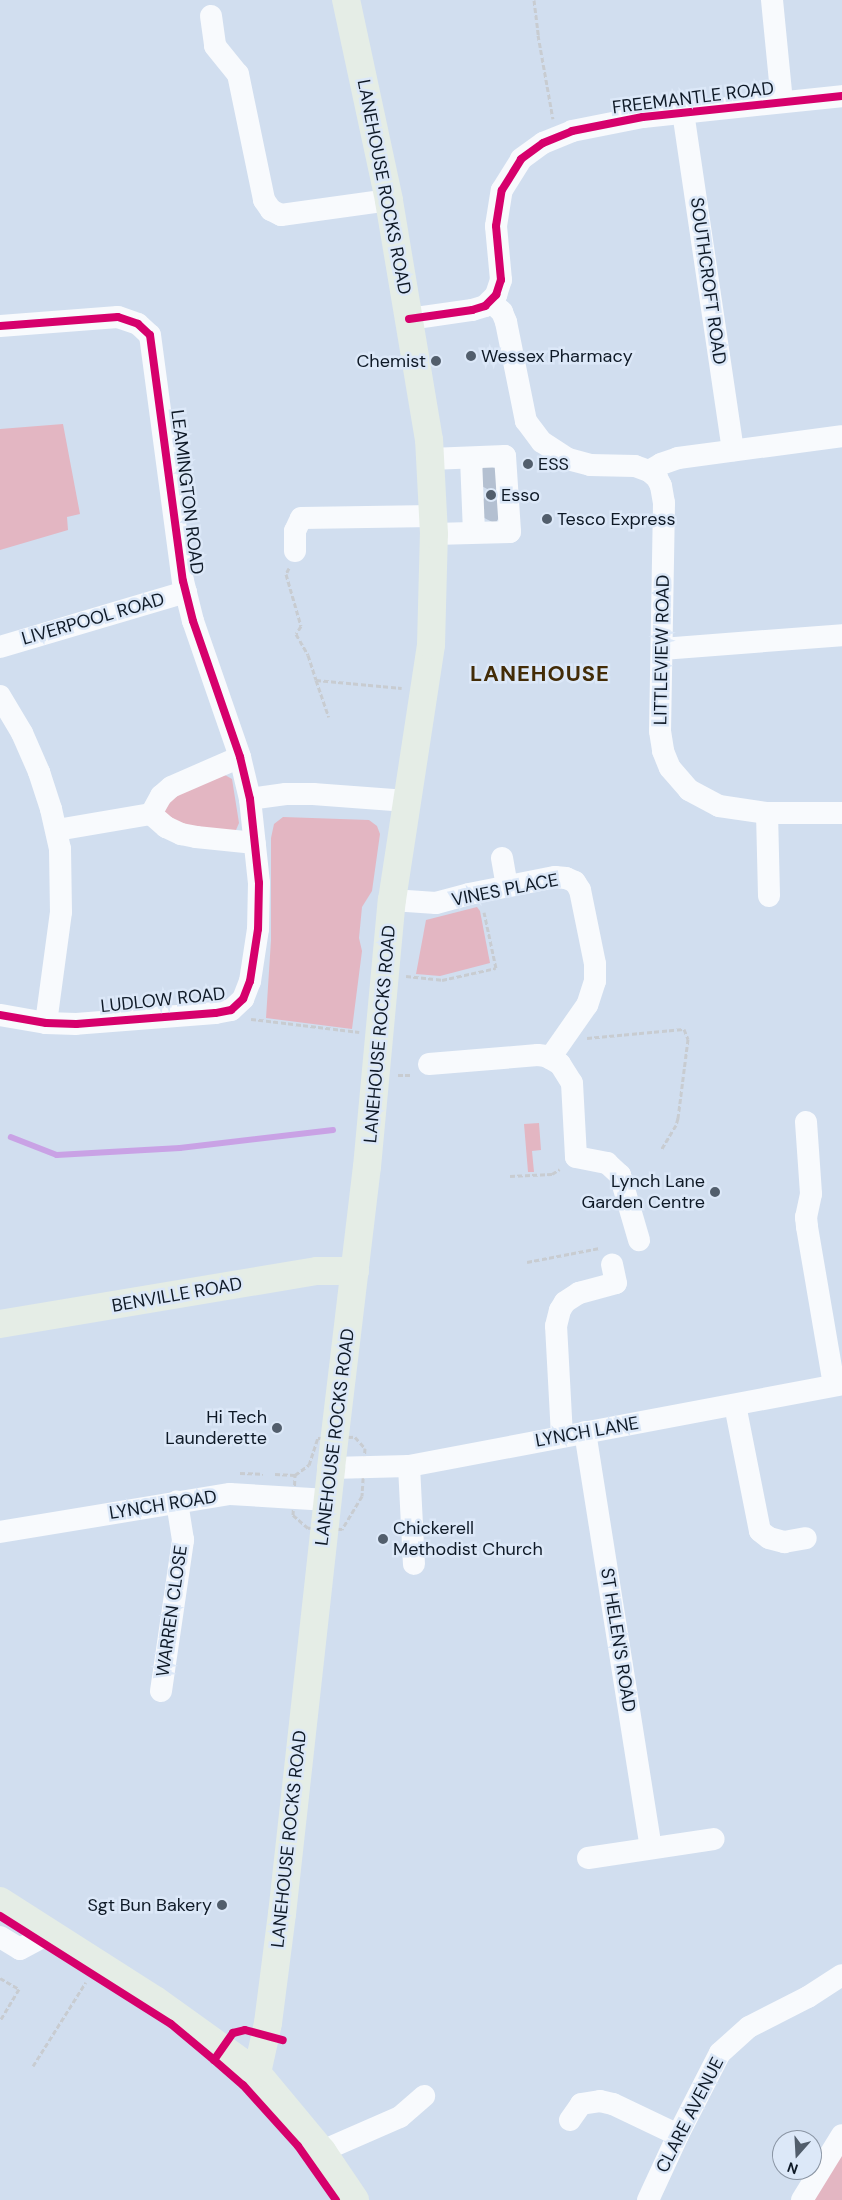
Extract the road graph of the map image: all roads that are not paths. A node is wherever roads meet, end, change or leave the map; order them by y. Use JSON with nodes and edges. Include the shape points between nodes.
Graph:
{"nodes":[{"id":1,"x":346,"y":0,"type":"edge"},
{"id":2,"x":772,"y":0,"type":"edge"},
{"id":3,"x":211,"y":16,"type":"dead end"},
{"id":4,"x":842,"y":96,"type":"edge"},
{"id":5,"x":782,"y":102,"type":"junction"},
{"id":6,"x":683,"y":112,"type":"junction"},
{"id":7,"x":389,"y":200,"type":"junction"},
{"id":8,"x":491,"y":302,"type":"junction"},
{"id":9,"x":410,"y":319,"type":"junction"},
{"id":10,"x":0,"y":326,"type":"edge"},
{"id":11,"x":842,"y":436,"type":"edge"},
{"id":12,"x":733,"y":450,"type":"junction"},
{"id":13,"x":430,"y":459,"type":"junction"},
{"id":14,"x":650,"y":471,"type":"junction"},
{"id":15,"x":489,"y":491,"type":"junction"},
{"id":16,"x":433,"y":525,"type":"junction"},
{"id":17,"x":474,"y":532,"type":"junction"},
{"id":18,"x":295,"y":551,"type":"road end"},
{"id":19,"x":186,"y":592,"type":"junction"},
{"id":20,"x":842,"y":635,"type":"edge"},
{"id":21,"x":0,"y":647,"type":"edge"},
{"id":22,"x":662,"y":649,"type":"junction"},
{"id":23,"x":0,"y":696,"type":"edge"},
{"id":24,"x":240,"y":757,"type":"junction"},
{"id":25,"x":250,"y":799,"type":"junction"},
{"id":26,"x":407,"y":801,"type":"junction"},
{"id":27,"x":767,"y":813,"type":"junction"},
{"id":28,"x":842,"y":813,"type":"edge"},
{"id":29,"x":151,"y":814,"type":"junction"},
{"id":30,"x":56,"y":830,"type":"junction"},
{"id":31,"x":255,"y":843,"type":"junction"},
{"id":32,"x":502,"y":858,"type":"dead end"},
{"id":33,"x":507,"y":886,"type":"junction"},
{"id":34,"x":769,"y":896,"type":"dead end"},
{"id":35,"x":392,"y":900,"type":"junction"},
{"id":36,"x":0,"y":1015,"type":"edge"},
{"id":37,"x":46,"y":1023,"type":"junction"},
{"id":38,"x":550,"y":1058,"type":"junction"},
{"id":39,"x":430,"y":1064,"type":"road end"},
{"id":40,"x":806,"y":1122,"type":"dead end"},
{"id":41,"x":638,"y":1240,"type":"dead end"},
{"id":42,"x":607,"y":1256,"type":"road end"},
{"id":43,"x":355,"y":1271,"type":"junction"},
{"id":44,"x":0,"y":1324,"type":"edge"},
{"id":45,"x":838,"y":1385,"type":"edge"},
{"id":46,"x":735,"y":1406,"type":"junction"},
{"id":47,"x":585,"y":1432,"type":"junction"},
{"id":48,"x":562,"y":1436,"type":"junction"},
{"id":49,"x":409,"y":1466,"type":"junction"},
{"id":50,"x":331,"y":1468,"type":"junction"},
{"id":51,"x":328,"y":1500,"type":"junction"},
{"id":52,"x":177,"y":1501,"type":"junction"},
{"id":53,"x":0,"y":1532,"type":"edge"},
{"id":54,"x":806,"y":1538,"type":"dead end"},
{"id":55,"x":414,"y":1564,"type":"dead end"},
{"id":56,"x":161,"y":1691,"type":"dead end"},
{"id":57,"x":714,"y":1838,"type":"dead end"},
{"id":58,"x":651,"y":1848,"type":"junction"},
{"id":59,"x":588,"y":1858,"type":"dead end"},
{"id":60,"x":0,"y":1901,"type":"edge"},
{"id":61,"x":50,"y":1933,"type":"junction"},
{"id":62,"x":0,"y":1937,"type":"edge"},
{"id":63,"x":842,"y":1975,"type":"edge"},
{"id":64,"x":257,"y":2073,"type":"junction"},
{"id":65,"x":424,"y":2096,"type":"dead end"},
{"id":66,"x":570,"y":2120,"type":"dead end"},
{"id":67,"x":678,"y":2135,"type":"junction"},
{"id":68,"x":842,"y":2135,"type":"edge"},
{"id":69,"x":322,"y":2151,"type":"junction"},
{"id":70,"x":355,"y":2200,"type":"edge"},
{"id":71,"x":648,"y":2200,"type":"edge"},
{"id":72,"x":802,"y":2200,"type":"edge"}],
"edges":[{"from":1,"to":7,"type":"main road","name":"LANEHOUSE ROCKS ROAD"},
{"from":2,"to":5,"type":"street"},
{"from":3,"to":7,"type":"street","via":[[215,46],[238,74],[264,200],[271,210],[282,215]]},
{"from":4,"to":5,"type":"street","name":"FREEMANTLE ROAD"},
{"from":5,"to":6,"type":"street","name":"FREEMANTLE ROAD"},
{"from":6,"to":8,"type":"street","name":"FREEMANTLE ROAD","via":[[602,124],[556,137],[521,159],[502,190],[496,226],[501,280]]},
{"from":6,"to":12,"type":"street","name":"SOUTHCROFT ROAD"},
{"from":7,"to":9,"type":"main road","name":"LANEHOUSE ROCKS ROAD"},
{"from":8,"to":9,"type":"street","via":[[472,310]]},
{"from":8,"to":14,"type":"street","via":[[502,312],[506,322],[526,421],[542,442],[578,463],[635,466]]},
{"from":9,"to":13,"type":"main road","name":"LANEHOUSE ROCKS ROAD"},
{"from":10,"to":19,"type":"street","name":"LEAMINGTON ROAD","via":[[118,317],[138,324],[150,335]]},
{"from":11,"to":12,"type":"street"},
{"from":12,"to":14,"type":"street","via":[[668,460]]},
{"from":13,"to":15,"type":"street"},
{"from":13,"to":16,"type":"main road","name":"LANEHOUSE ROCKS ROAD"},
{"from":14,"to":22,"type":"street","name":"LITTLEVIEW ROAD","via":[[661,486],[664,503]]},
{"from":15,"to":17,"type":"street"},
{"from":15,"to":17,"type":"street","via":[[510,532]]},
{"from":16,"to":17,"type":"street"},
{"from":16,"to":18,"type":"street","via":[[300,518],[295,531]]},
{"from":16,"to":26,"type":"main road","name":"LANEHOUSE ROCKS ROAD","via":[[431,645]]},
{"from":19,"to":21,"type":"street","name":"LIVERPOOL ROAD"},
{"from":19,"to":24,"type":"street","name":"LEAMINGTON ROAD"},
{"from":20,"to":22,"type":"street"},
{"from":22,"to":27,"type":"street","name":"LITTLEVIEW ROAD","via":[[660,731],[670,768],[689,790],[719,806]]},
{"from":23,"to":30,"type":"street","via":[[31,753]]},
{"from":24,"to":25,"type":"street","name":"LEAMINGTON ROAD"},
{"from":24,"to":29,"type":"street","via":[[171,787],[161,796]]},
{"from":25,"to":26,"type":"street","via":[[313,794]]},
{"from":25,"to":31,"type":"street","name":"LUDLOW ROAD"},
{"from":26,"to":35,"type":"main road","name":"LANEHOUSE ROCKS ROAD"},
{"from":27,"to":28,"type":"street","name":"LITTLEVIEW ROAD"},
{"from":27,"to":34,"type":"street"},
{"from":29,"to":30,"type":"street"},
{"from":29,"to":31,"type":"street","via":[[181,834]]},
{"from":30,"to":37,"type":"street","via":[[62,871],[61,906]]},
{"from":31,"to":37,"type":"street","name":"LUDLOW ROAD","via":[[259,883],[256,947],[247,991],[237,1006],[231,1010],[93,1023]]},
{"from":32,"to":33,"type":"street"},
{"from":33,"to":35,"type":"street","name":"VINES PLACE","via":[[436,903]]},
{"from":33,"to":38,"type":"street","name":"VINES PLACE","via":[[560,877],[575,882],[580,890],[595,973],[587,1005]]},
{"from":35,"to":43,"type":"main road","name":"LANEHOUSE ROCKS ROAD"},
{"from":36,"to":37,"type":"street","name":"LUDLOW ROAD"},
{"from":38,"to":39,"type":"street","via":[[538,1055]]},
{"from":38,"to":41,"type":"street","via":[[563,1068],[572,1083],[576,1157],[607,1163],[620,1175]]},
{"from":40,"to":45,"type":"street","via":[[811,1194],[807,1222]]},
{"from":42,"to":48,"type":"street","via":[[616,1283],[579,1293],[564,1302],[556,1326]]},
{"from":43,"to":44,"type":"main road","name":"BENVILLE ROAD","via":[[318,1271]]},
{"from":43,"to":50,"type":"main road","name":"LANEHOUSE ROCKS ROAD"},
{"from":45,"to":46,"type":"street","name":"LYNCH LANE"},
{"from":46,"to":47,"type":"street","name":"LYNCH LANE"},
{"from":46,"to":54,"type":"street","via":[[760,1531],[769,1538],[784,1542]]},
{"from":47,"to":48,"type":"street","name":"LYNCH LANE"},
{"from":47,"to":58,"type":"street","name":"ST HELEN'S ROAD"},
{"from":48,"to":49,"type":"street","name":"LYNCH LANE"},
{"from":49,"to":50,"type":"street","name":"LYNCH LANE"},
{"from":49,"to":55,"type":"street"},
{"from":50,"to":51,"type":"main road","name":"LANEHOUSE ROCKS ROAD"},
{"from":51,"to":52,"type":"street","name":"LYNCH ROAD","via":[[230,1494]]},
{"from":51,"to":64,"type":"main road","name":"LANEHOUSE ROCKS ROAD","via":[[282,1914],[268,2023]]},
{"from":52,"to":53,"type":"street","name":"LYNCH ROAD"},
{"from":52,"to":56,"type":"street","name":"WARREN CLOSE","via":[[183,1540]]},
{"from":57,"to":58,"type":"street"},
{"from":58,"to":59,"type":"street"},
{"from":60,"to":61,"type":"main road"},
{"from":61,"to":62,"type":"street","via":[[20,1949]]},
{"from":61,"to":64,"type":"main road","via":[[155,2000]]},
{"from":63,"to":67,"type":"street","name":"CLARE AVENUE","via":[[808,1997],[749,2027],[730,2042],[713,2064]]},
{"from":64,"to":69,"type":"main road"},
{"from":65,"to":69,"type":"street","via":[[400,2117]]},
{"from":66,"to":67,"type":"street","via":[[581,2104],[600,2101]]},
{"from":67,"to":71,"type":"street","name":"CLARE AVENUE"},
{"from":68,"to":72,"type":"street"},
{"from":69,"to":70,"type":"main road"}]}
